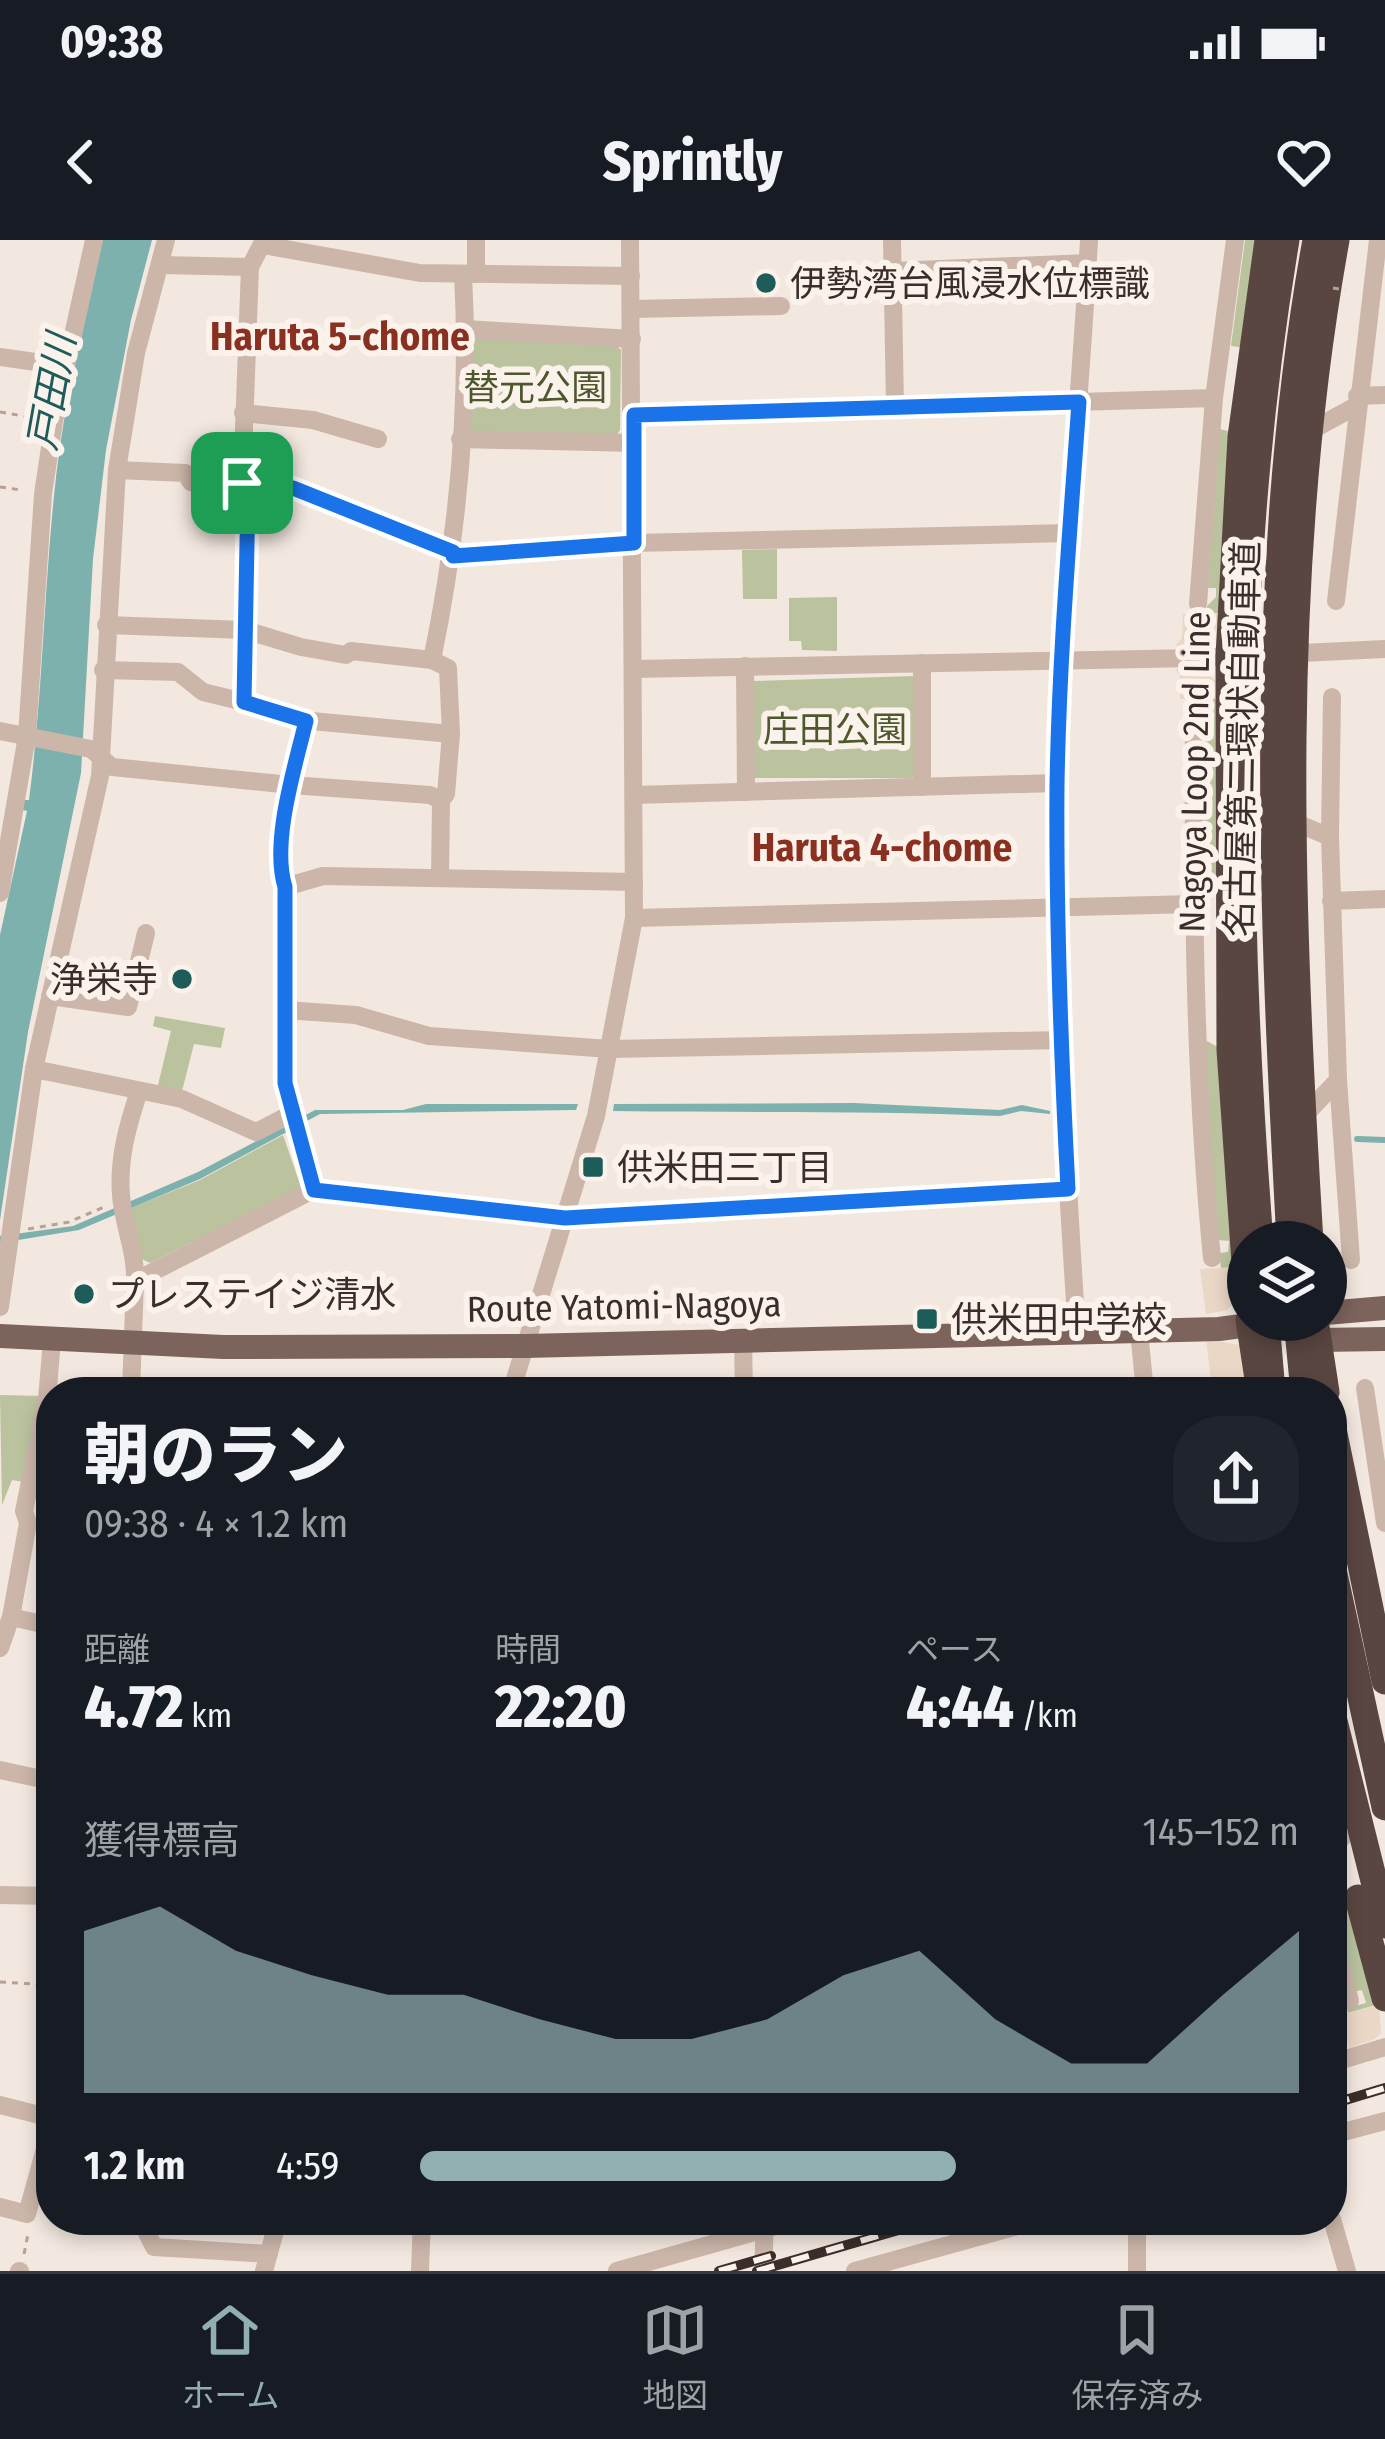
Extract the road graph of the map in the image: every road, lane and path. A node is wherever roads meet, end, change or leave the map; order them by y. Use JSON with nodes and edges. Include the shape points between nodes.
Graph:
{"nodes":[{"id":1,"x":94,"y":240,"type":"edge"},
{"id":2,"x":166,"y":240,"type":"edge"},
{"id":3,"x":476,"y":240,"type":"edge"},
{"id":4,"x":630,"y":240,"type":"edge"},
{"id":5,"x":892,"y":240,"type":"edge"},
{"id":6,"x":1089,"y":240,"type":"edge"},
{"id":7,"x":1235,"y":240,"type":"edge"},
{"id":8,"x":1268,"y":240,"type":"edge"},
{"id":9,"x":1286,"y":240,"type":"edge"},
{"id":10,"x":1316,"y":240,"type":"edge"},
{"id":11,"x":1336,"y":240,"type":"edge"},
{"id":12,"x":1378,"y":240,"type":"edge"},
{"id":13,"x":263,"y":242,"type":"edge"},
{"id":14,"x":1088,"y":263,"type":"junction"},
{"id":15,"x":161,"y":265,"type":"junction"},
{"id":16,"x":250,"y":267,"type":"junction"},
{"id":17,"x":893,"y":271,"type":"junction"},
{"id":18,"x":469,"y":274,"type":"junction"},
{"id":19,"x":631,"y":276,"type":"junction"},
{"id":20,"x":782,"y":306,"type":"dead end"},
{"id":21,"x":632,"y":309,"type":"junction"},
{"id":22,"x":466,"y":329,"type":"junction"},
{"id":23,"x":632,"y":339,"type":"junction"},
{"id":24,"x":0,"y":356,"type":"edge"},
{"id":25,"x":64,"y":366,"type":"junction"},
{"id":26,"x":1385,"y":395,"type":"edge"},
{"id":27,"x":1356,"y":401,"type":"junction"},
{"id":28,"x":1079,"y":402,"type":"junction"},
{"id":29,"x":1214,"y":404,"type":"junction"},
{"id":30,"x":895,"y":407,"type":"junction"},
{"id":31,"x":0,"y":412,"type":"edge"},
{"id":32,"x":243,"y":412,"type":"junction"},
{"id":33,"x":634,"y":415,"type":"junction"},
{"id":34,"x":54,"y":421,"type":"junction"},
{"id":35,"x":1312,"y":430,"type":"junction"},
{"id":36,"x":1241,"y":437,"type":"junction"},
{"id":37,"x":378,"y":439,"type":"dead end"},
{"id":38,"x":460,"y":439,"type":"junction"},
{"id":39,"x":634,"y":443,"type":"junction"},
{"id":40,"x":117,"y":470,"type":"junction"},
{"id":41,"x":242,"y":483,"type":"junction"},
{"id":42,"x":0,"y":487,"type":"edge"},
{"id":43,"x":44,"y":494,"type":"junction"},
{"id":44,"x":1070,"y":533,"type":"junction"},
{"id":45,"x":634,"y":543,"type":"junction"},
{"id":46,"x":453,"y":554,"type":"junction"},
{"id":47,"x":1336,"y":601,"type":"dead end"},
{"id":48,"x":1198,"y":604,"type":"dead end"},
{"id":49,"x":106,"y":625,"type":"junction"},
{"id":50,"x":245,"y":630,"type":"junction"},
{"id":51,"x":1385,"y":649,"type":"edge"},
{"id":52,"x":1292,"y":651,"type":"junction"},
{"id":53,"x":1229,"y":656,"type":"junction"},
{"id":54,"x":432,"y":660,"type":"junction"},
{"id":55,"x":1061,"y":660,"type":"junction"},
{"id":56,"x":922,"y":663,"type":"junction"},
{"id":57,"x":745,"y":666,"type":"junction"},
{"id":58,"x":634,"y":669,"type":"junction"},
{"id":59,"x":103,"y":670,"type":"junction"},
{"id":60,"x":1332,"y":697,"type":"dead end"},
{"id":61,"x":244,"y":702,"type":"junction"},
{"id":62,"x":1194,"y":711,"type":"dead end"},
{"id":63,"x":306,"y":721,"type":"junction"},
{"id":64,"x":0,"y":731,"type":"edge"},
{"id":65,"x":451,"y":734,"type":"junction"},
{"id":66,"x":27,"y":736,"type":"junction"},
{"id":67,"x":96,"y":751,"type":"junction"},
{"id":68,"x":1057,"y":783,"type":"junction"},
{"id":69,"x":290,"y":785,"type":"junction"},
{"id":70,"x":922,"y":787,"type":"junction"},
{"id":71,"x":746,"y":792,"type":"junction"},
{"id":72,"x":634,"y":795,"type":"junction"},
{"id":73,"x":441,"y":800,"type":"junction"},
{"id":74,"x":1294,"y":822,"type":"junction"},
{"id":75,"x":1330,"y":837,"type":"junction"},
{"id":76,"x":1227,"y":870,"type":"junction"},
{"id":77,"x":440,"y":878,"type":"junction"},
{"id":78,"x":634,"y":882,"type":"junction"},
{"id":79,"x":285,"y":887,"type":"junction"},
{"id":80,"x":0,"y":892,"type":"edge"},
{"id":81,"x":1385,"y":899,"type":"edge"},
{"id":82,"x":1331,"y":901,"type":"junction"},
{"id":83,"x":1192,"y":904,"type":"junction"},
{"id":84,"x":1057,"y":906,"type":"junction"},
{"id":85,"x":634,"y":918,"type":"junction"},
{"id":86,"x":146,"y":933,"type":"dead end"},
{"id":87,"x":50,"y":996,"type":"junction"},
{"id":88,"x":285,"y":1010,"type":"junction"},
{"id":89,"x":1197,"y":1019,"type":"junction"},
{"id":90,"x":1060,"y":1040,"type":"junction"},
{"id":91,"x":610,"y":1049,"type":"junction"},
{"id":92,"x":1230,"y":1050,"type":"junction"},
{"id":93,"x":34,"y":1069,"type":"junction"},
{"id":94,"x":1338,"y":1080,"type":"junction"},
{"id":95,"x":139,"y":1090,"type":"junction"},
{"id":96,"x":1303,"y":1118,"type":"junction"},
{"id":97,"x":293,"y":1120,"type":"junction"},
{"id":98,"x":1068,"y":1189,"type":"junction"},
{"id":99,"x":314,"y":1190,"type":"junction"},
{"id":100,"x":122,"y":1204,"type":"junction"},
{"id":101,"x":565,"y":1218,"type":"junction"},
{"id":102,"x":1245,"y":1221,"type":"edge"},
{"id":103,"x":1259,"y":1221,"type":"edge"},
{"id":104,"x":1289,"y":1221,"type":"edge"},
{"id":105,"x":1309,"y":1221,"type":"edge"},
{"id":106,"x":8,"y":1237,"type":"junction"},
{"id":107,"x":1212,"y":1258,"type":"dead end"},
{"id":108,"x":1351,"y":1260,"type":"dead end"},
{"id":109,"x":135,"y":1281,"type":"junction"},
{"id":110,"x":0,"y":1307,"type":"edge"},
{"id":111,"x":1385,"y":1308,"type":"edge"},
{"id":112,"x":1347,"y":1318,"type":"edge"},
{"id":113,"x":1227,"y":1321,"type":"edge"},
{"id":114,"x":1138,"y":1331,"type":"junction"},
{"id":115,"x":1347,"y":1331,"type":"edge"},
{"id":116,"x":1077,"y":1333,"type":"junction"},
{"id":117,"x":0,"y":1336,"type":"edge"},
{"id":118,"x":742,"y":1339,"type":"junction"},
{"id":119,"x":1385,"y":1339,"type":"edge"},
{"id":120,"x":52,"y":1340,"type":"junction"},
{"id":121,"x":1255,"y":1341,"type":"edge"},
{"id":122,"x":1259,"y":1341,"type":"edge"},
{"id":123,"x":1299,"y":1341,"type":"edge"},
{"id":124,"x":1321,"y":1341,"type":"edge"},
{"id":125,"x":134,"y":1346,"type":"junction"},
{"id":126,"x":525,"y":1346,"type":"junction"},
{"id":127,"x":49,"y":1377,"type":"edge"},
{"id":128,"x":132,"y":1377,"type":"edge"},
{"id":129,"x":516,"y":1377,"type":"edge"},
{"id":130,"x":743,"y":1377,"type":"edge"},
{"id":131,"x":1143,"y":1377,"type":"edge"},
{"id":132,"x":1259,"y":1377,"type":"edge"},
{"id":133,"x":1268,"y":1377,"type":"edge"},
{"id":134,"x":1303,"y":1377,"type":"edge"},
{"id":135,"x":1325,"y":1377,"type":"edge"},
{"id":136,"x":1365,"y":1388,"type":"dead end"},
{"id":137,"x":36,"y":1451,"type":"edge"},
{"id":138,"x":29,"y":1484,"type":"junction"},
{"id":139,"x":36,"y":1486,"type":"edge"},
{"id":140,"x":0,"y":1508,"type":"edge"},
{"id":141,"x":1347,"y":1510,"type":"joint"},
{"id":142,"x":24,"y":1511,"type":"junction"},
{"id":143,"x":1384,"y":1520,"type":"edge"},
{"id":144,"x":11,"y":1617,"type":"junction"},
{"id":145,"x":36,"y":1623,"type":"edge"},
{"id":146,"x":1347,"y":1633,"type":"edge"},
{"id":147,"x":0,"y":1648,"type":"edge"},
{"id":148,"x":1385,"y":1682,"type":"edge"},
{"id":149,"x":0,"y":1770,"type":"edge"},
{"id":150,"x":1347,"y":1773,"type":"edge"},
{"id":151,"x":36,"y":1778,"type":"edge"},
{"id":152,"x":1385,"y":1807,"type":"edge"},
{"id":153,"x":1347,"y":1870,"type":"edge"},
{"id":154,"x":0,"y":1895,"type":"edge"},
{"id":155,"x":36,"y":1896,"type":"edge"},
{"id":156,"x":1385,"y":1925,"type":"edge"},
{"id":157,"x":0,"y":1982,"type":"edge"},
{"id":158,"x":36,"y":1985,"type":"edge"},
{"id":159,"x":1347,"y":1989,"type":"edge"},
{"id":160,"x":1385,"y":1998,"type":"edge"},
{"id":161,"x":1350,"y":2001,"type":"dead end"},
{"id":162,"x":1385,"y":2048,"type":"edge"},
{"id":163,"x":1347,"y":2058,"type":"edge"},
{"id":164,"x":0,"y":2105,"type":"edge"},
{"id":165,"x":36,"y":2114,"type":"edge"},
{"id":166,"x":1385,"y":2121,"type":"edge"},
{"id":167,"x":1347,"y":2131,"type":"edge"},
{"id":168,"x":36,"y":2179,"type":"edge"},
{"id":169,"x":0,"y":2207,"type":"edge"},
{"id":170,"x":28,"y":2207,"type":"junction"},
{"id":171,"x":36,"y":2207,"type":"edge"},
{"id":172,"x":148,"y":2235,"type":"edge"},
{"id":173,"x":421,"y":2235,"type":"edge"},
{"id":174,"x":733,"y":2235,"type":"edge"},
{"id":175,"x":765,"y":2235,"type":"edge"},
{"id":176,"x":985,"y":2235,"type":"edge"},
{"id":177,"x":1137,"y":2235,"type":"edge"},
{"id":178,"x":1337,"y":2235,"type":"edge"},
{"id":179,"x":266,"y":2263,"type":"edge"},
{"id":180,"x":19,"y":2271,"type":"edge"},
{"id":181,"x":420,"y":2271,"type":"edge"},
{"id":182,"x":617,"y":2271,"type":"edge"},
{"id":183,"x":763,"y":2271,"type":"edge"},
{"id":184,"x":855,"y":2271,"type":"edge"},
{"id":185,"x":1137,"y":2271,"type":"edge"},
{"id":186,"x":1347,"y":2271,"type":"edge"}],
"edges":[{"from":1,"to":25,"type":"street"},
{"from":2,"to":15,"type":"street"},
{"from":3,"to":18,"type":"street"},
{"from":4,"to":19,"type":"street"},
{"from":5,"to":17,"type":"street"},
{"from":6,"to":14,"type":"street"},
{"from":7,"to":29,"type":"street"},
{"from":8,"to":36,"type":"highway","name":"Nagoya Loop 2nd Line"},
{"from":9,"to":103,"type":"highway","name":"名古屋第二環状自動車道","bridge":true,"via":[[1241,690],[1244,959]]},
{"from":10,"to":104,"type":"highway","name":"名古屋第二環状自動車道","bridge":true,"via":[[1287,456],[1272,686],[1274,940]]},
{"from":11,"to":35,"type":"highway"},
{"from":12,"to":27,"type":"street"},
{"from":13,"to":16,"type":"street"},
{"from":13,"to":18,"type":"street"},
{"from":14,"to":17,"type":"street"},
{"from":14,"to":28,"type":"street"},
{"from":15,"to":16,"type":"street"},
{"from":15,"to":40,"type":"street"},
{"from":16,"to":32,"type":"street"},
{"from":17,"to":30,"type":"street"},
{"from":18,"to":19,"type":"street"},
{"from":18,"to":22,"type":"street"},
{"from":19,"to":21,"type":"street"},
{"from":20,"to":21,"type":"street"},
{"from":21,"to":23,"type":"street"},
{"from":22,"to":23,"type":"street"},
{"from":22,"to":38,"type":"street"},
{"from":23,"to":33,"type":"street"},
{"from":24,"to":25,"type":"street"},
{"from":25,"to":34,"type":"street"},
{"from":26,"to":27,"type":"street"},
{"from":27,"to":35,"type":"street"},
{"from":27,"to":47,"type":"street"},
{"from":28,"to":29,"type":"street"},
{"from":28,"to":30,"type":"street"},
{"from":28,"to":44,"type":"street"},
{"from":29,"to":36,"type":"street"},
{"from":29,"to":48,"type":"street"},
{"from":30,"to":33,"type":"street"},
{"from":31,"to":34,"type":"path"},
{"from":32,"to":37,"type":"street","via":[[314,420]]},
{"from":32,"to":41,"type":"street"},
{"from":33,"to":39,"type":"street"},
{"from":34,"to":43,"type":"street"},
{"from":35,"to":52,"type":"highway"},
{"from":36,"to":53,"type":"highway","name":"Nagoya Loop 2nd Line"},
{"from":38,"to":39,"type":"street"},
{"from":38,"to":46,"type":"street"},
{"from":39,"to":45,"type":"street"},
{"from":40,"to":41,"type":"street"},
{"from":40,"to":49,"type":"street"},
{"from":41,"to":46,"type":"street","via":[[293,488]]},
{"from":41,"to":50,"type":"street"},
{"from":42,"to":43,"type":"path"},
{"from":43,"to":66,"type":"street"},
{"from":44,"to":45,"type":"street"},
{"from":44,"to":55,"type":"street"},
{"from":45,"to":46,"type":"street"},
{"from":45,"to":58,"type":"street"},
{"from":46,"to":54,"type":"street"},
{"from":49,"to":50,"type":"street"},
{"from":49,"to":59,"type":"street"},
{"from":50,"to":54,"type":"street","via":[[346,655]]},
{"from":50,"to":61,"type":"street"},
{"from":51,"to":52,"type":"street"},
{"from":52,"to":53,"type":"street"},
{"from":52,"to":74,"type":"highway"},
{"from":53,"to":55,"type":"street"},
{"from":53,"to":76,"type":"highway","name":"Nagoya Loop 2nd Line"},
{"from":54,"to":65,"type":"street","via":[[448,668]]},
{"from":55,"to":56,"type":"street"},
{"from":55,"to":68,"type":"street"},
{"from":56,"to":57,"type":"street"},
{"from":56,"to":70,"type":"street"},
{"from":57,"to":58,"type":"street"},
{"from":57,"to":71,"type":"street"},
{"from":58,"to":72,"type":"street"},
{"from":59,"to":61,"type":"street","via":[[178,672],[203,692]]},
{"from":59,"to":67,"type":"street"},
{"from":60,"to":75,"type":"street"},
{"from":61,"to":63,"type":"street"},
{"from":62,"to":83,"type":"street"},
{"from":63,"to":65,"type":"street"},
{"from":63,"to":69,"type":"street"},
{"from":64,"to":66,"type":"street"},
{"from":65,"to":73,"type":"street"},
{"from":66,"to":67,"type":"street"},
{"from":66,"to":80,"type":"street"},
{"from":67,"to":69,"type":"street","via":[[112,767]]},
{"from":67,"to":87,"type":"street","via":[[100,776]]},
{"from":68,"to":70,"type":"street"},
{"from":68,"to":84,"type":"street"},
{"from":69,"to":73,"type":"street"},
{"from":69,"to":79,"type":"street"},
{"from":70,"to":71,"type":"street"},
{"from":71,"to":72,"type":"street"},
{"from":72,"to":78,"type":"street"},
{"from":73,"to":77,"type":"street"},
{"from":74,"to":75,"type":"street"},
{"from":74,"to":96,"type":"highway"},
{"from":75,"to":82,"type":"street"},
{"from":76,"to":83,"type":"street"},
{"from":76,"to":92,"type":"highway","name":"Nagoya Loop 2nd Line"},
{"from":77,"to":78,"type":"street"},
{"from":77,"to":79,"type":"street","via":[[323,876]]},
{"from":78,"to":85,"type":"street"},
{"from":79,"to":88,"type":"street"},
{"from":81,"to":82,"type":"street"},
{"from":82,"to":94,"type":"street"},
{"from":83,"to":84,"type":"street"},
{"from":83,"to":89,"type":"street"},
{"from":84,"to":85,"type":"street"},
{"from":84,"to":90,"type":"street"},
{"from":85,"to":91,"type":"street"},
{"from":86,"to":87,"type":"street","via":[[128,1007]]},
{"from":87,"to":93,"type":"street"},
{"from":88,"to":91,"type":"street","via":[[356,1015],[429,1036]]},
{"from":88,"to":97,"type":"street"},
{"from":89,"to":92,"type":"street"},
{"from":89,"to":107,"type":"street"},
{"from":90,"to":91,"type":"street"},
{"from":90,"to":98,"type":"street"},
{"from":91,"to":101,"type":"street"},
{"from":92,"to":102,"type":"highway","name":"Nagoya Loop 2nd Line"},
{"from":93,"to":95,"type":"street"},
{"from":93,"to":106,"type":"street"},
{"from":94,"to":96,"type":"street"},
{"from":94,"to":108,"type":"street"},
{"from":95,"to":97,"type":"street","via":[[182,1099],[256,1132]]},
{"from":95,"to":100,"type":"street","via":[[124,1138]]},
{"from":96,"to":105,"type":"highway"},
{"from":97,"to":99,"type":"street"},
{"from":98,"to":101,"type":"street"},
{"from":98,"to":116,"type":"street"},
{"from":99,"to":101,"type":"street"},
{"from":99,"to":109,"type":"street"},
{"from":100,"to":106,"type":"path"},
{"from":100,"to":109,"type":"street"},
{"from":101,"to":126,"type":"street"},
{"from":106,"to":110,"type":"street"},
{"from":109,"to":125,"type":"street"},
{"from":111,"to":112,"type":"main road","name":"Route Yatomi-Nagoya"},
{"from":113,"to":114,"type":"main road","name":"Route Yatomi-Nagoya"},
{"from":114,"to":116,"type":"main road","name":"Route Yatomi-Nagoya"},
{"from":114,"to":131,"type":"street"},
{"from":115,"to":119,"type":"main road","name":"Route Yatomi-Nagoya"},
{"from":116,"to":118,"type":"main road","name":"Route Yatomi-Nagoya"},
{"from":117,"to":120,"type":"main road","name":"Route Yatomi-Nagoya"},
{"from":118,"to":126,"type":"main road","name":"Route Yatomi-Nagoya"},
{"from":118,"to":130,"type":"street"},
{"from":120,"to":125,"type":"main road","name":"Route Yatomi-Nagoya"},
{"from":120,"to":127,"type":"street"},
{"from":121,"to":132,"type":"highway","name":"Nagoya Loop 2nd Line"},
{"from":122,"to":133,"type":"highway","bridge":true},
{"from":123,"to":134,"type":"highway","bridge":true},
{"from":124,"to":135,"type":"highway"},
{"from":125,"to":126,"type":"main road","name":"Route Yatomi-Nagoya"},
{"from":125,"to":128,"type":"street"},
{"from":126,"to":129,"type":"street"},
{"from":136,"to":143,"type":"street"},
{"from":137,"to":138,"type":"street"},
{"from":138,"to":139,"type":"street"},
{"from":138,"to":142,"type":"street"},
{"from":140,"to":142,"type":"street"},
{"from":141,"to":143,"type":"street"},
{"from":141,"to":148,"type":"highway"},
{"from":142,"to":144,"type":"street"},
{"from":144,"to":145,"type":"street"},
{"from":144,"to":147,"type":"street"},
{"from":146,"to":152,"type":"highway"},
{"from":149,"to":151,"type":"street"},
{"from":150,"to":156,"type":"highway"},
{"from":153,"to":160,"type":"highway"},
{"from":154,"to":155,"type":"street"},
{"from":157,"to":158,"type":"path"},
{"from":159,"to":161,"type":"street"},
{"from":162,"to":163,"type":"street"},
{"from":164,"to":165,"type":"street"},
{"from":166,"to":167,"type":"street"},
{"from":168,"to":170,"type":"street"},
{"from":169,"to":170,"type":"street"},
{"from":170,"to":171,"type":"street"},
{"from":170,"to":180,"type":"path"},
{"from":172,"to":179,"type":"street","via":[[154,2246]]},
{"from":173,"to":181,"type":"street"},
{"from":174,"to":182,"type":"street"},
{"from":175,"to":183,"type":"street"},
{"from":176,"to":184,"type":"street"},
{"from":177,"to":185,"type":"street"},
{"from":178,"to":186,"type":"street"}]}
